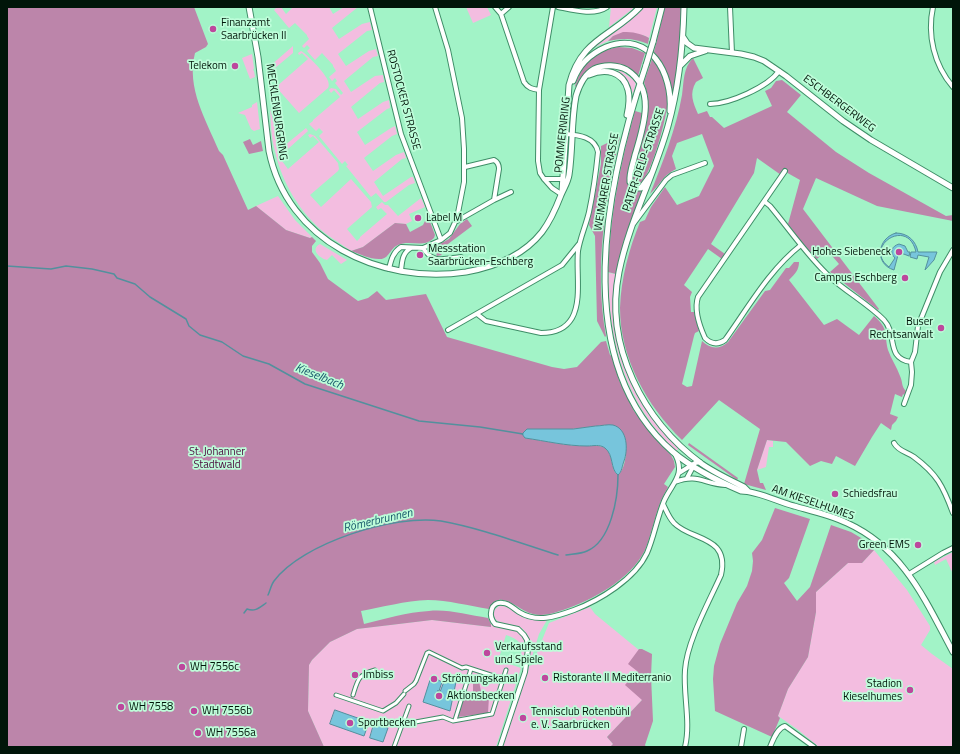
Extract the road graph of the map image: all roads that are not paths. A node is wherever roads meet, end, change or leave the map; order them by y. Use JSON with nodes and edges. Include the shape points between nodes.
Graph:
{"nodes":[{"id":1,"x":249,"y":7,"type":"edge"},
{"id":2,"x":370,"y":7,"type":"edge"},
{"id":3,"x":435,"y":7,"type":"edge"},
{"id":4,"x":495,"y":7,"type":"edge"},
{"id":5,"x":509,"y":7,"type":"edge"},
{"id":6,"x":553,"y":7,"type":"edge"},
{"id":7,"x":558,"y":7,"type":"edge"},
{"id":8,"x":607,"y":7,"type":"edge"},
{"id":9,"x":640,"y":7,"type":"edge"},
{"id":10,"x":662,"y":7,"type":"edge"},
{"id":11,"x":684,"y":7,"type":"edge"},
{"id":12,"x":730,"y":7,"type":"edge"},
{"id":13,"x":933,"y":7,"type":"edge"},
{"id":14,"x":501,"y":14,"type":"junction"},
{"id":15,"x":683,"y":36,"type":"junction"},
{"id":16,"x":708,"y":51,"type":"junction"},
{"id":17,"x":732,"y":53,"type":"junction"},
{"id":18,"x":680,"y":66,"type":"junction"},
{"id":19,"x":779,"y":71,"type":"junction"},
{"id":20,"x":585,"y":78,"type":"junction"},
{"id":21,"x":640,"y":82,"type":"junction"},
{"id":22,"x":953,"y":87,"type":"edge"},
{"id":23,"x":539,"y":90,"type":"junction"},
{"id":24,"x":569,"y":101,"type":"junction"},
{"id":25,"x":710,"y":104,"type":"dead end"},
{"id":26,"x":668,"y":128,"type":"junction"},
{"id":27,"x":566,"y":134,"type":"junction"},
{"id":28,"x":573,"y":134,"type":"junction"},
{"id":29,"x":625,"y":134,"type":"junction"},
{"id":30,"x":705,"y":163,"type":"dead end"},
{"id":31,"x":465,"y":167,"type":"junction"},
{"id":32,"x":785,"y":171,"type":"dead end"},
{"id":33,"x":652,"y":174,"type":"junction"},
{"id":34,"x":544,"y":179,"type":"junction"},
{"id":35,"x":562,"y":179,"type":"junction"},
{"id":36,"x":953,"y":188,"type":"edge"},
{"id":37,"x":511,"y":192,"type":"dead end"},
{"id":38,"x":561,"y":194,"type":"junction"},
{"id":39,"x":494,"y":200,"type":"junction"},
{"id":40,"x":765,"y":202,"type":"junction"},
{"id":41,"x":456,"y":221,"type":"junction"},
{"id":42,"x":632,"y":225,"type":"junction"},
{"id":43,"x":441,"y":240,"type":"junction"},
{"id":44,"x":580,"y":242,"type":"junction"},
{"id":45,"x":801,"y":245,"type":"junction"},
{"id":46,"x":412,"y":247,"type":"junction"},
{"id":47,"x":422,"y":248,"type":"junction"},
{"id":48,"x":953,"y":250,"type":"edge"},
{"id":49,"x":461,"y":256,"type":"dead end"},
{"id":50,"x":389,"y":269,"type":"junction"},
{"id":51,"x":401,"y":271,"type":"junction"},
{"id":52,"x":477,"y":314,"type":"junction"},
{"id":53,"x":448,"y":330,"type":"dead end"},
{"id":54,"x":911,"y":362,"type":"junction"},
{"id":55,"x":904,"y":404,"type":"dead end"},
{"id":56,"x":894,"y":443,"type":"dead end"},
{"id":57,"x":675,"y":454,"type":"junction"},
{"id":58,"x":695,"y":464,"type":"junction"},
{"id":59,"x":712,"y":470,"type":"joint"},
{"id":60,"x":680,"y":473,"type":"junction"},
{"id":61,"x":687,"y":478,"type":"junction"},
{"id":62,"x":675,"y":482,"type":"junction"},
{"id":63,"x":726,"y":485,"type":"junction"},
{"id":64,"x":748,"y":491,"type":"junction"},
{"id":65,"x":663,"y":504,"type":"junction"},
{"id":66,"x":953,"y":513,"type":"edge"},
{"id":67,"x":953,"y":548,"type":"edge"},
{"id":68,"x":909,"y":574,"type":"junction"},
{"id":69,"x":953,"y":652,"type":"edge"},
{"id":70,"x":471,"y":669,"type":"junction"},
{"id":71,"x":374,"y":670,"type":"dead end"},
{"id":72,"x":506,"y":670,"type":"dead end"},
{"id":73,"x":503,"y":680,"type":"junction"},
{"id":74,"x":336,"y":695,"type":"dead end"},
{"id":75,"x":353,"y":695,"type":"dead end"},
{"id":76,"x":409,"y":706,"type":"dead end"},
{"id":77,"x":455,"y":720,"type":"junction"},
{"id":78,"x":410,"y":723,"type":"dead end"},
{"id":79,"x":744,"y":729,"type":"dead end"},
{"id":80,"x":394,"y":747,"type":"edge"},
{"id":81,"x":500,"y":747,"type":"edge"},
{"id":82,"x":684,"y":747,"type":"edge"},
{"id":83,"x":741,"y":747,"type":"edge"},
{"id":84,"x":770,"y":747,"type":"edge"},
{"id":85,"x":814,"y":747,"type":"edge"}],
"edges":[{"from":1,"to":50,"type":"street","name":"MECKLENBURGRING","via":[[258,57],[269,151],[282,189],[297,213],[322,238],[350,255]]},
{"from":2,"to":43,"type":"street","name":"ROSTOCKER STRASSE","via":[[401,134]]},
{"from":3,"to":31,"type":"street","via":[[448,50],[459,104]]},
{"from":4,"to":14,"type":"street"},
{"from":5,"to":14,"type":"street"},
{"from":6,"to":23,"type":"street"},
{"from":7,"to":8,"type":"street","via":[[600,11]]},
{"from":9,"to":24,"type":"street","name":"POMMERNRING","via":[[586,51],[572,72]]},
{"from":10,"to":21,"type":"street","name":"WEIMARER STRASSE","bridge":true},
{"from":11,"to":15,"type":"street","name":"PATER-DELP-STRASSE"},
{"from":12,"to":17,"type":"street"},
{"from":13,"to":22,"type":"street","via":[[930,32],[932,45],[936,59]]},
{"from":14,"to":23,"type":"street","via":[[524,82],[532,89]]},
{"from":15,"to":16,"type":"street","name":"ESCHBERGERWEG","via":[[690,47]]},
{"from":15,"to":18,"type":"street","name":"PATER-DELP-STRASSE"},
{"from":16,"to":17,"type":"street","name":"ESCHBERGERWEG"},
{"from":16,"to":18,"type":"street","name":"ESCHBERGERWEG","via":[[695,53]]},
{"from":17,"to":19,"type":"street","name":"ESCHBERGERWEG","via":[[754,57]]},
{"from":18,"to":26,"type":"street","name":"PATER-DELP-STRASSE"},
{"from":19,"to":25,"type":"street","via":[[769,81],[734,99]]},
{"from":19,"to":36,"type":"street","name":"ESCHBERGERWEG","via":[[843,122]]},
{"from":20,"to":21,"type":"street","name":"POMMERNRING","via":[[596,68],[610,65],[625,69]]},
{"from":20,"to":28,"type":"street","name":"POMMERNRING","via":[[576,96]]},
{"from":20,"to":29,"type":"street","via":[[600,71],[609,71],[618,75],[625,83],[629,101]]},
{"from":21,"to":29,"type":"street","name":"WEIMARER STRASSE"},
{"from":21,"to":33,"type":"street","via":[[645,96],[645,116],[630,182],[636,188],[641,188]]},
{"from":23,"to":34,"type":"street","via":[[538,161]]},
{"from":24,"to":26,"type":"street","name":"POMMERNRING","via":[[576,73],[588,58],[610,46],[633,44],[652,55],[664,73],[670,99]]},
{"from":24,"to":27,"type":"street","name":"POMMERNRING"},
{"from":26,"to":33,"type":"street","name":"PATER-DELP-STRASSE"},
{"from":27,"to":28,"type":"street"},
{"from":27,"to":35,"type":"street","name":"POMMERNRING"},
{"from":28,"to":38,"type":"street","name":"POMMERNRING","via":[[569,175]]},
{"from":28,"to":44,"type":"street","via":[[593,141],[598,152],[589,212]]},
{"from":29,"to":57,"type":"street","name":"WEIMARER STRASSE","via":[[612,195],[606,248],[608,326],[618,366],[630,396],[656,434]]},
{"from":30,"to":42,"type":"street","name":"PATER-DELP-STRASSE","via":[[672,175],[666,180]]},
{"from":31,"to":39,"type":"street","via":[[497,161],[499,169]]},
{"from":31,"to":41,"type":"street","via":[[462,200]]},
{"from":32,"to":40,"type":"street"},
{"from":33,"to":42,"type":"street","name":"PATER-DELP-STRASSE"},
{"from":34,"to":35,"type":"street"},
{"from":34,"to":38,"type":"street"},
{"from":35,"to":38,"type":"street","name":"POMMERNRING"},
{"from":37,"to":39,"type":"street"},
{"from":38,"to":51,"type":"street","name":"POMMERNRING","via":[[553,216],[542,232],[508,259],[485,268],[460,273]]},
{"from":39,"to":41,"type":"street"},
{"from":40,"to":45,"type":"street"},
{"from":40,"to":45,"type":"street","via":[[698,297],[697,311],[705,338],[715,344],[725,340],[768,280]]},
{"from":41,"to":43,"type":"street","via":[[450,233]]},
{"from":42,"to":58,"type":"street","name":"PATER-DELP-STRASSE","via":[[621,264],[616,298],[620,343],[631,375],[646,404],[664,429],[694,457]]},
{"from":43,"to":47,"type":"street"},
{"from":44,"to":52,"type":"street","via":[[562,265]]},
{"from":44,"to":52,"type":"street","via":[[577,304],[573,316],[565,326],[557,331],[541,333],[486,321]]},
{"from":45,"to":54,"type":"street","via":[[833,279],[883,319],[889,328],[895,354],[902,360]]},
{"from":46,"to":47,"type":"street"},
{"from":46,"to":50,"type":"street","via":[[398,249]]},
{"from":46,"to":51,"type":"street","via":[[404,254]]},
{"from":47,"to":49,"type":"street","via":[[430,257],[436,259]]},
{"from":48,"to":54,"type":"street","via":[[925,307],[916,334],[915,352]]},
{"from":50,"to":51,"type":"street","name":"MECKLENBURGRING"},
{"from":52,"to":53,"type":"street"},
{"from":54,"to":55,"type":"street","via":[[910,385]]},
{"from":56,"to":66,"type":"street","via":[[897,449],[915,458],[936,476]]},
{"from":57,"to":58,"type":"street","name":"WEIMARER STRASSE"},
{"from":57,"to":60,"type":"street"},
{"from":58,"to":59,"type":"street","name":"PATER-DELP-STRASSE"},
{"from":58,"to":60,"type":"street"},
{"from":58,"to":61,"type":"street"},
{"from":58,"to":63,"type":"street","name":"WEIMARER STRASSE"},
{"from":59,"to":64,"type":"street","name":"AM KIESELHUMES"},
{"from":60,"to":62,"type":"street"},
{"from":61,"to":62,"type":"street"},
{"from":61,"to":63,"type":"street"},
{"from":62,"to":65,"type":"street"},
{"from":63,"to":64,"type":"street","name":"AM KIESELHUMES"},
{"from":64,"to":68,"type":"street","name":"AM KIESELHUMES","via":[[818,512],[855,527],[887,550]]},
{"from":65,"to":81,"type":"street","via":[[644,560],[608,592],[582,607],[545,618],[532,618],[508,604],[499,603],[493,607],[490,614],[495,624],[518,628],[527,640],[528,649],[525,672]]},
{"from":65,"to":82,"type":"street","via":[[674,523],[681,529],[712,543],[722,560],[721,575],[692,640],[687,659],[684,675],[687,734]]},
{"from":67,"to":68,"type":"street"},
{"from":68,"to":69,"type":"street","name":"AM KIESELHUMES"},
{"from":70,"to":73,"type":"street"},
{"from":70,"to":74,"type":"street","via":[[462,668],[429,652],[426,653],[414,684],[396,703],[383,711]]},
{"from":70,"to":77,"type":"street"},
{"from":71,"to":75,"type":"street","via":[[360,676]]},
{"from":72,"to":73,"type":"street"},
{"from":73,"to":77,"type":"street","via":[[492,714]]},
{"from":76,"to":80,"type":"street"},
{"from":77,"to":78,"type":"street","via":[[443,717]]},
{"from":79,"to":83,"type":"street"},
{"from":84,"to":85,"type":"street","via":[[777,732],[785,726]]}]}
